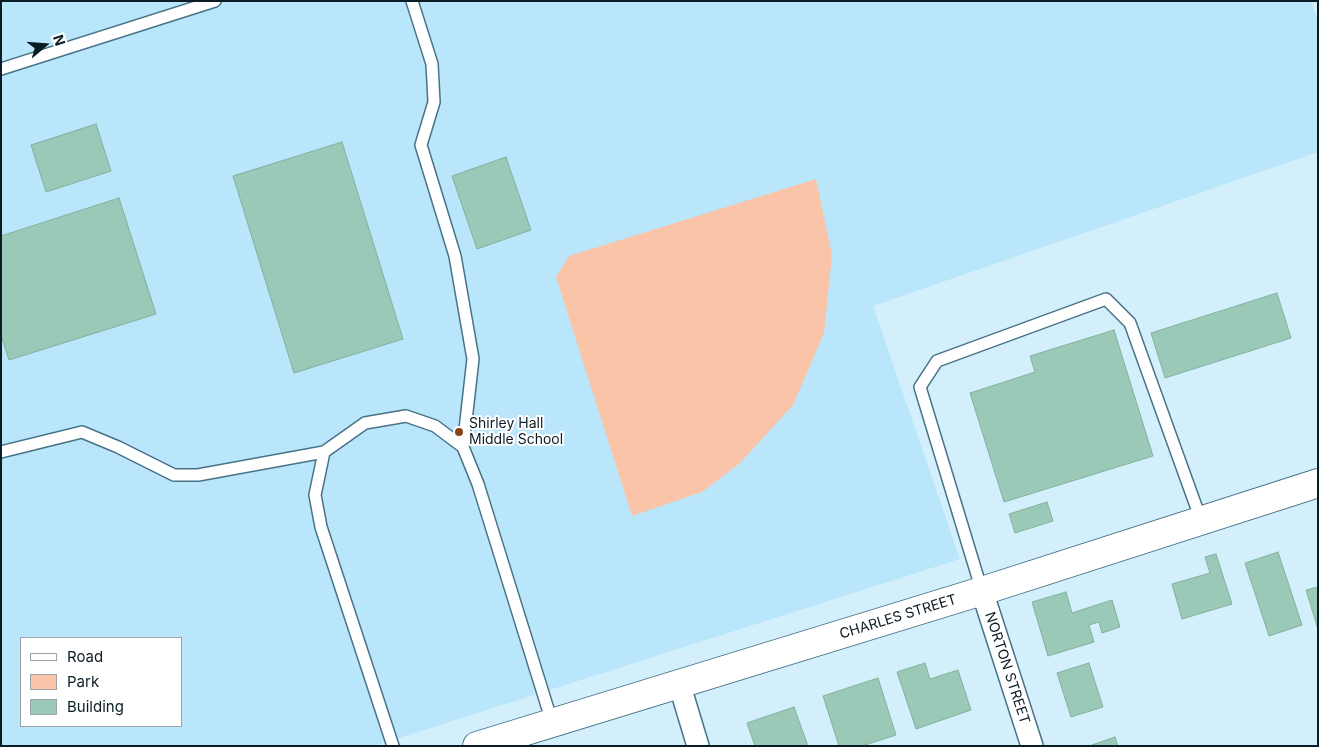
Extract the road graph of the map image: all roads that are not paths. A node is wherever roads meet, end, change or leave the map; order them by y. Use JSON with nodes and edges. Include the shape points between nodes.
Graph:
{"nodes":[{"id":1,"x":215,"y":1,"type":"edge"},
{"id":2,"x":412,"y":1,"type":"edge"},
{"id":3,"x":1,"y":69,"type":"edge"},
{"id":4,"x":463,"y":447,"type":"junction"},
{"id":5,"x":1,"y":452,"type":"edge"},
{"id":6,"x":324,"y":452,"type":"junction"},
{"id":7,"x":1318,"y":483,"type":"edge"},
{"id":8,"x":1201,"y":520,"type":"junction"},
{"id":9,"x":982,"y":591,"type":"junction"},
{"id":10,"x":679,"y":684,"type":"junction"},
{"id":11,"x":552,"y":722,"type":"junction"},
{"id":12,"x":394,"y":746,"type":"edge"},
{"id":13,"x":477,"y":746,"type":"edge"},
{"id":14,"x":698,"y":746,"type":"edge"},
{"id":15,"x":1032,"y":746,"type":"edge"}],
"edges":[{"from":1,"to":3,"type":"lane"},
{"from":2,"to":4,"type":"lane","via":[[432,64],[434,102],[421,144],[454,256],[473,359]]},
{"from":4,"to":6,"type":"lane","via":[[435,426],[406,416],[365,423]]},
{"from":4,"to":11,"type":"lane","via":[[478,484]]},
{"from":5,"to":6,"type":"lane","via":[[82,432],[174,475],[198,475]]},
{"from":6,"to":12,"type":"lane","via":[[315,495],[321,527]]},
{"from":7,"to":8,"type":"street","name":"CHARLES STREET"},
{"from":8,"to":9,"type":"street","name":"CHARLES STREET"},
{"from":8,"to":9,"type":"lane","via":[[1130,323],[1106,299],[937,361],[920,387]]},
{"from":9,"to":10,"type":"street","name":"CHARLES STREET"},
{"from":9,"to":15,"type":"street","name":"NORTON STREET"},
{"from":10,"to":11,"type":"street","name":"CHARLES STREET"},
{"from":10,"to":14,"type":"street"},
{"from":11,"to":13,"type":"street","name":"CHARLES STREET"}]}
